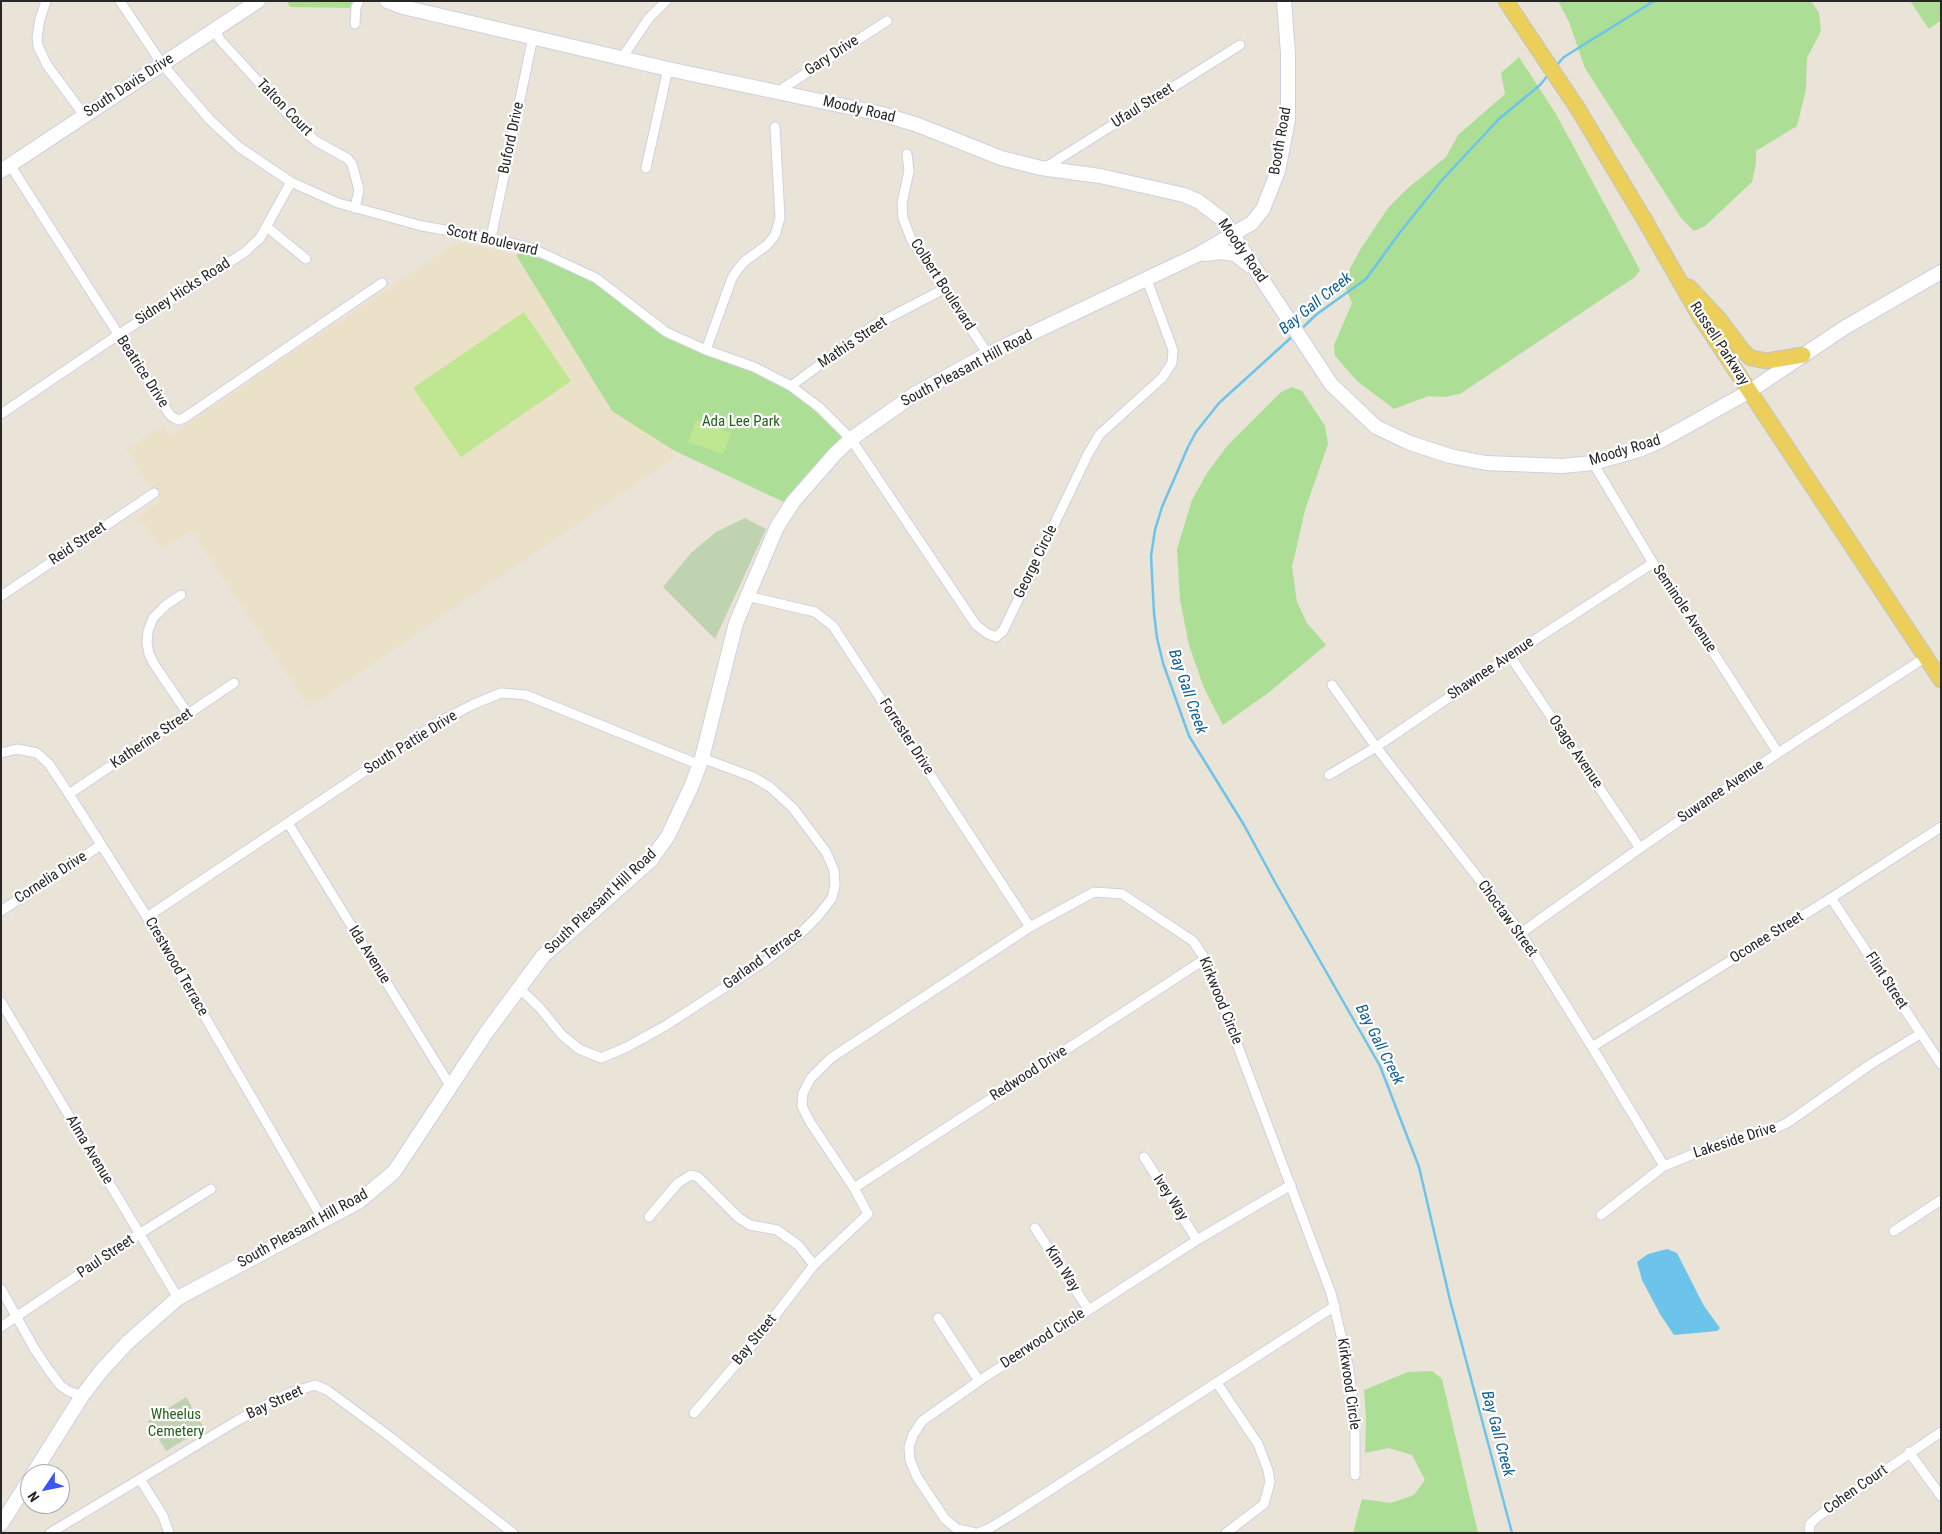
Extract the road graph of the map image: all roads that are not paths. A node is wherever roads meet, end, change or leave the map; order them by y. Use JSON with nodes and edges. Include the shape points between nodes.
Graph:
{"nodes":[{"id":1,"x":46,"y":1,"type":"edge"},
{"id":2,"x":120,"y":1,"type":"edge"},
{"id":3,"x":258,"y":1,"type":"edge"},
{"id":4,"x":359,"y":1,"type":"edge"},
{"id":5,"x":387,"y":1,"type":"edge"},
{"id":6,"x":666,"y":1,"type":"edge"},
{"id":7,"x":1284,"y":1,"type":"edge"},
{"id":8,"x":1506,"y":1,"type":"edge"},
{"id":9,"x":887,"y":21,"type":"dead end"},
{"id":10,"x":355,"y":24,"type":"dead end"},
{"id":11,"x":214,"y":30,"type":"junction"},
{"id":12,"x":533,"y":37,"type":"junction"},
{"id":13,"x":1240,"y":45,"type":"dead end"},
{"id":14,"x":622,"y":58,"type":"junction"},
{"id":15,"x":162,"y":64,"type":"junction"},
{"id":16,"x":668,"y":69,"type":"junction"},
{"id":17,"x":777,"y":92,"type":"junction"},
{"id":18,"x":84,"y":115,"type":"junction"},
{"id":19,"x":775,"y":126,"type":"dead end"},
{"id":20,"x":907,"y":154,"type":"dead end"},
{"id":21,"x":1046,"y":167,"type":"junction"},
{"id":22,"x":6,"y":168,"type":"edge"},
{"id":23,"x":646,"y":168,"type":"dead end"},
{"id":24,"x":291,"y":182,"type":"junction"},
{"id":25,"x":355,"y":208,"type":"junction"},
{"id":26,"x":267,"y":227,"type":"junction"},
{"id":27,"x":1233,"y":235,"type":"junction"},
{"id":28,"x":490,"y":238,"type":"junction"},
{"id":29,"x":1199,"y":254,"type":"junction"},
{"id":30,"x":306,"y":258,"type":"dead end"},
{"id":31,"x":1670,"y":268,"type":"junction"},
{"id":32,"x":1941,"y":272,"type":"edge"},
{"id":33,"x":1258,"y":273,"type":"junction"},
{"id":34,"x":1147,"y":280,"type":"junction"},
{"id":35,"x":382,"y":283,"type":"dead end"},
{"id":36,"x":944,"y":289,"type":"junction"},
{"id":37,"x":118,"y":334,"type":"junction"},
{"id":38,"x":706,"y":350,"type":"junction"},
{"id":39,"x":988,"y":354,"type":"junction"},
{"id":40,"x":1803,"y":355,"type":"junction"},
{"id":41,"x":791,"y":386,"type":"junction"},
{"id":42,"x":1750,"y":391,"type":"junction"},
{"id":43,"x":1,"y":414,"type":"edge"},
{"id":44,"x":851,"y":439,"type":"junction"},
{"id":45,"x":1594,"y":463,"type":"junction"},
{"id":46,"x":154,"y":493,"type":"dead end"},
{"id":47,"x":1654,"y":563,"type":"junction"},
{"id":48,"x":181,"y":595,"type":"dead end"},
{"id":49,"x":1,"y":596,"type":"edge"},
{"id":50,"x":747,"y":596,"type":"junction"},
{"id":51,"x":1510,"y":656,"type":"junction"},
{"id":52,"x":1926,"y":657,"type":"junction"},
{"id":53,"x":1941,"y":680,"type":"edge"},
{"id":54,"x":234,"y":683,"type":"dead end"},
{"id":55,"x":1332,"y":684,"type":"dead end"},
{"id":56,"x":188,"y":714,"type":"junction"},
{"id":57,"x":1376,"y":747,"type":"junction"},
{"id":58,"x":1,"y":753,"type":"edge"},
{"id":59,"x":1778,"y":753,"type":"junction"},
{"id":60,"x":701,"y":762,"type":"junction"},
{"id":61,"x":1329,"y":775,"type":"dead end"},
{"id":62,"x":69,"y":794,"type":"junction"},
{"id":63,"x":288,"y":823,"type":"junction"},
{"id":64,"x":1941,"y":827,"type":"edge"},
{"id":65,"x":101,"y":845,"type":"junction"},
{"id":66,"x":1640,"y":848,"type":"junction"},
{"id":67,"x":1831,"y":898,"type":"junction"},
{"id":68,"x":1,"y":911,"type":"edge"},
{"id":69,"x":147,"y":917,"type":"junction"},
{"id":70,"x":1030,"y":927,"type":"junction"},
{"id":71,"x":1521,"y":933,"type":"junction"},
{"id":72,"x":1205,"y":958,"type":"junction"},
{"id":73,"x":519,"y":988,"type":"junction"},
{"id":74,"x":1,"y":1002,"type":"edge"},
{"id":75,"x":1920,"y":1034,"type":"junction"},
{"id":76,"x":1592,"y":1047,"type":"junction"},
{"id":77,"x":1941,"y":1064,"type":"edge"},
{"id":78,"x":451,"y":1087,"type":"junction"},
{"id":79,"x":1144,"y":1157,"type":"dead end"},
{"id":80,"x":1664,"y":1166,"type":"junction"},
{"id":81,"x":1292,"y":1185,"type":"junction"},
{"id":82,"x":854,"y":1188,"type":"junction"},
{"id":83,"x":212,"y":1189,"type":"dead end"},
{"id":84,"x":1941,"y":1200,"type":"edge"},
{"id":85,"x":1601,"y":1215,"type":"dead end"},
{"id":86,"x":648,"y":1217,"type":"dead end"},
{"id":87,"x":323,"y":1220,"type":"junction"},
{"id":88,"x":1035,"y":1228,"type":"dead end"},
{"id":89,"x":1894,"y":1231,"type":"dead end"},
{"id":90,"x":140,"y":1234,"type":"junction"},
{"id":91,"x":1196,"y":1240,"type":"junction"},
{"id":92,"x":814,"y":1265,"type":"junction"},
{"id":93,"x":1,"y":1289,"type":"edge"},
{"id":94,"x":178,"y":1298,"type":"junction"},
{"id":95,"x":1335,"y":1306,"type":"junction"},
{"id":96,"x":1088,"y":1309,"type":"junction"},
{"id":97,"x":17,"y":1316,"type":"junction"},
{"id":98,"x":938,"y":1318,"type":"dead end"},
{"id":99,"x":1,"y":1326,"type":"edge"},
{"id":100,"x":979,"y":1381,"type":"junction"},
{"id":101,"x":1217,"y":1383,"type":"junction"},
{"id":102,"x":82,"y":1396,"type":"junction"},
{"id":103,"x":694,"y":1412,"type":"dead end"},
{"id":104,"x":1941,"y":1432,"type":"edge"},
{"id":105,"x":1909,"y":1452,"type":"junction"},
{"id":106,"x":39,"y":1464,"type":"edge"},
{"id":107,"x":1355,"y":1474,"type":"dead end"},
{"id":108,"x":140,"y":1479,"type":"junction"},
{"id":109,"x":20,"y":1495,"type":"edge"},
{"id":110,"x":1941,"y":1496,"type":"edge"},
{"id":111,"x":1,"y":1524,"type":"edge"},
{"id":112,"x":50,"y":1533,"type":"edge"},
{"id":113,"x":169,"y":1533,"type":"edge"},
{"id":114,"x":513,"y":1533,"type":"edge"},
{"id":115,"x":977,"y":1533,"type":"edge"},
{"id":116,"x":1226,"y":1533,"type":"edge"},
{"id":117,"x":1809,"y":1533,"type":"edge"}],
"edges":[{"from":1,"to":18,"type":"street","via":[[36,37],[38,46],[47,65]]},
{"from":2,"to":15,"type":"street","name":"Scott Boulevard"},
{"from":3,"to":11,"type":"street","name":"South Davis Drive"},
{"from":4,"to":10,"type":"street"},
{"from":5,"to":12,"type":"street","name":"Moody Road"},
{"from":6,"to":14,"type":"street","via":[[649,18]]},
{"from":7,"to":27,"type":"street","name":"Booth Road","via":[[1288,120],[1278,172],[1263,209],[1252,223]]},
{"from":8,"to":31,"type":"main road","name":"Russell Parkway","via":[[1578,109]]},
{"from":9,"to":17,"type":"street","name":"Gary Drive"},
{"from":11,"to":15,"type":"street","name":"South Davis Drive"},
{"from":11,"to":25,"type":"street","name":"Talton Court","via":[[299,126],[352,164],[359,190]]},
{"from":12,"to":14,"type":"street","name":"Moody Road"},
{"from":12,"to":28,"type":"street","name":"Buford Drive"},
{"from":13,"to":21,"type":"street","name":"Ufaul Street"},
{"from":14,"to":16,"type":"street","name":"Moody Road"},
{"from":15,"to":18,"type":"street","name":"South Davis Drive"},
{"from":15,"to":24,"type":"street","name":"Scott Boulevard","via":[[210,120],[236,144]]},
{"from":16,"to":17,"type":"street","name":"Moody Road"},
{"from":16,"to":23,"type":"street"},
{"from":17,"to":21,"type":"street","name":"Moody Road","via":[[882,114],[1000,158]]},
{"from":18,"to":22,"type":"street","name":"South Davis Drive"},
{"from":19,"to":38,"type":"street","via":[[780,218],[775,235],[735,273]]},
{"from":20,"to":36,"type":"street","name":"Colbert Boulevard","via":[[910,171],[902,203],[903,218],[911,239]]},
{"from":21,"to":27,"type":"street","name":"Moody Road","via":[[1184,195],[1212,210]]},
{"from":22,"to":37,"type":"street","name":"Beatrice Drive"},
{"from":24,"to":25,"type":"street","name":"Scott Boulevard"},
{"from":24,"to":26,"type":"street","name":"Sidney Hicks Road"},
{"from":25,"to":28,"type":"street","name":"Scott Boulevard","via":[[422,226]]},
{"from":26,"to":30,"type":"street"},
{"from":26,"to":37,"type":"street","name":"Sidney Hicks Road","via":[[245,252]]},
{"from":27,"to":29,"type":"street","name":"South Pleasant Hill Road"},
{"from":27,"to":33,"type":"street","name":"Moody Road"},
{"from":28,"to":38,"type":"street","name":"Scott Boulevard","via":[[531,248],[596,278],[666,332]]},
{"from":29,"to":33,"type":"street","via":[[1235,254]]},
{"from":29,"to":34,"type":"street","name":"South Pleasant Hill Road"},
{"from":31,"to":40,"type":"main road","via":[[1719,319],[1748,356],[1767,361]]},
{"from":31,"to":42,"type":"main road","name":"Russell Parkway"},
{"from":32,"to":40,"type":"street","name":"Moody Road"},
{"from":33,"to":45,"type":"street","name":"Moody Road","via":[[1318,366],[1376,427],[1450,456],[1497,464],[1562,466]]},
{"from":34,"to":39,"type":"street","name":"South Pleasant Hill Road"},
{"from":34,"to":44,"type":"street","name":"George Circle","via":[[1173,350],[1172,363],[1162,378],[1100,434],[1002,631],[996,637],[976,625]]},
{"from":35,"to":37,"type":"street","name":"Beatrice Drive","via":[[179,420],[170,415]]},
{"from":36,"to":39,"type":"street","name":"Colbert Boulevard"},
{"from":36,"to":41,"type":"street","name":"Mathis Street","via":[[871,327]]},
{"from":37,"to":43,"type":"street","name":"Sidney Hicks Road"},
{"from":38,"to":41,"type":"street","name":"Scott Boulevard","via":[[754,367]]},
{"from":39,"to":44,"type":"street","name":"South Pleasant Hill Road","via":[[911,396]]},
{"from":40,"to":42,"type":"street","name":"Moody Road"},
{"from":41,"to":44,"type":"street","name":"Scott Boulevard","via":[[820,408]]},
{"from":42,"to":45,"type":"street","name":"Moody Road","via":[[1662,440]]},
{"from":42,"to":52,"type":"main road","name":"Russell Parkway"},
{"from":44,"to":50,"type":"street","name":"South Pleasant Hill Road","via":[[793,502],[777,528]]},
{"from":45,"to":47,"type":"street","name":"Seminole Avenue"},
{"from":46,"to":49,"type":"street","name":"Reid Street"},
{"from":47,"to":51,"type":"street","name":"Shawnee Avenue"},
{"from":47,"to":59,"type":"street","name":"Seminole Avenue"},
{"from":48,"to":56,"type":"street","via":[[153,618],[146,643],[154,664]]},
{"from":50,"to":60,"type":"street","name":"South Pleasant Hill Road","via":[[736,623]]},
{"from":50,"to":70,"type":"street","name":"Forrester Drive","via":[[815,612],[833,626]]},
{"from":51,"to":57,"type":"street","name":"Shawnee Avenue"},
{"from":51,"to":66,"type":"street","name":"Osage Avenue"},
{"from":52,"to":53,"type":"main road","name":"Russell Parkway"},
{"from":52,"to":59,"type":"street","name":"Suwanee Avenue"},
{"from":54,"to":56,"type":"street","name":"Katherine Street"},
{"from":55,"to":57,"type":"street","name":"Choctaw Street"},
{"from":56,"to":62,"type":"street","name":"Katherine Street"},
{"from":57,"to":61,"type":"street","name":"Shawnee Avenue"},
{"from":57,"to":71,"type":"street","name":"Choctaw Street"},
{"from":58,"to":62,"type":"street","name":"Crestwood Terrace","via":[[17,749],[37,754]]},
{"from":59,"to":66,"type":"street","name":"Suwanee Avenue"},
{"from":60,"to":63,"type":"street","name":"South Pattie Drive","via":[[526,695],[501,693],[437,724]]},
{"from":60,"to":73,"type":"street","name":"South Pleasant Hill Road","via":[[668,836],[651,860],[543,956]]},
{"from":60,"to":73,"type":"street","name":"Garland Terrace","via":[[753,777],[770,786],[793,808],[826,852],[834,870],[836,885],[832,898],[800,934],[764,962],[666,1026],[600,1058],[579,1049],[562,1035]]},
{"from":62,"to":65,"type":"street","name":"Crestwood Terrace"},
{"from":63,"to":69,"type":"street","name":"South Pattie Drive"},
{"from":63,"to":78,"type":"street","name":"Ida Avenue"},
{"from":64,"to":67,"type":"street","name":"Oconee Street"},
{"from":65,"to":68,"type":"street","name":"Cornelia Drive"},
{"from":65,"to":69,"type":"street","name":"Crestwood Terrace"},
{"from":66,"to":71,"type":"street","name":"Suwanee Avenue"},
{"from":67,"to":75,"type":"street","name":"Flint Street"},
{"from":67,"to":76,"type":"street","name":"Oconee Street"},
{"from":69,"to":87,"type":"street","name":"Crestwood Terrace"},
{"from":70,"to":72,"type":"street","name":"Kirkwood Circle","via":[[1094,892],[1122,894],[1193,941]]},
{"from":70,"to":82,"type":"street","name":"Kirkwood Circle","via":[[831,1058],[811,1078],[803,1093],[802,1106]]},
{"from":71,"to":76,"type":"street","name":"Choctaw Street"},
{"from":72,"to":81,"type":"street","name":"Kirkwood Circle"},
{"from":72,"to":82,"type":"street","name":"Redwood Drive"},
{"from":73,"to":78,"type":"street","name":"South Pleasant Hill Road"},
{"from":74,"to":90,"type":"street","name":"Alma Avenue"},
{"from":75,"to":77,"type":"street","name":"Flint Street"},
{"from":75,"to":80,"type":"street","name":"Lakeside Drive","via":[[1787,1123],[1731,1139]]},
{"from":76,"to":80,"type":"street","name":"Choctaw Street"},
{"from":78,"to":87,"type":"street","name":"South Pleasant Hill Road","via":[[394,1172],[358,1202]]},
{"from":79,"to":91,"type":"street","name":"Ivey Way"},
{"from":80,"to":85,"type":"street","name":"Lakeside Drive"},
{"from":81,"to":91,"type":"street","name":"Deerwood Circle"},
{"from":81,"to":95,"type":"street","name":"Kirkwood Circle"},
{"from":82,"to":92,"type":"street","name":"Bay Street","via":[[868,1214]]},
{"from":83,"to":90,"type":"street","name":"Paul Street"},
{"from":84,"to":89,"type":"street"},
{"from":86,"to":92,"type":"street","via":[[678,1183],[691,1175],[698,1177],[739,1218],[750,1225],[776,1230],[798,1245]]},
{"from":87,"to":94,"type":"street","name":"South Pleasant Hill Road"},
{"from":88,"to":96,"type":"street","name":"Kim Way"},
{"from":90,"to":94,"type":"street","name":"Alma Avenue"},
{"from":90,"to":97,"type":"street","name":"Paul Street"},
{"from":91,"to":96,"type":"street","name":"Deerwood Circle"},
{"from":92,"to":103,"type":"street","name":"Bay Street","via":[[750,1348]]},
{"from":93,"to":97,"type":"street"},
{"from":94,"to":102,"type":"street","name":"South Pleasant Hill Road","via":[[127,1343]]},
{"from":95,"to":101,"type":"street","name":"Deerwood Circle"},
{"from":95,"to":107,"type":"street","name":"Kirkwood Circle","via":[[1352,1392]]},
{"from":96,"to":100,"type":"street","name":"Deerwood Circle"},
{"from":97,"to":99,"type":"street","name":"Paul Street"},
{"from":97,"to":102,"type":"street","via":[[60,1386]]},
{"from":98,"to":100,"type":"street"},
{"from":100,"to":115,"type":"street","name":"Deerwood Circle","via":[[922,1421],[909,1447],[917,1477],[945,1519],[956,1529]]},
{"from":101,"to":115,"type":"street","name":"Deerwood Circle","via":[[1007,1518]]},
{"from":101,"to":116,"type":"street","via":[[1258,1444],[1270,1482],[1264,1504]]},
{"from":102,"to":106,"type":"street","name":"South Pleasant Hill Road"},
{"from":104,"to":105,"type":"street","name":"Cohen Court"},
{"from":105,"to":110,"type":"street"},
{"from":105,"to":117,"type":"street","name":"Cohen Court","via":[[1819,1516],[1810,1524]]},
{"from":108,"to":112,"type":"street","name":"Bay Street"},
{"from":108,"to":113,"type":"street","via":[[163,1516]]},
{"from":108,"to":114,"type":"street","name":"Bay Street","via":[[279,1398],[315,1385],[327,1390],[385,1433]]},
{"from":109,"to":111,"type":"street"}]}
